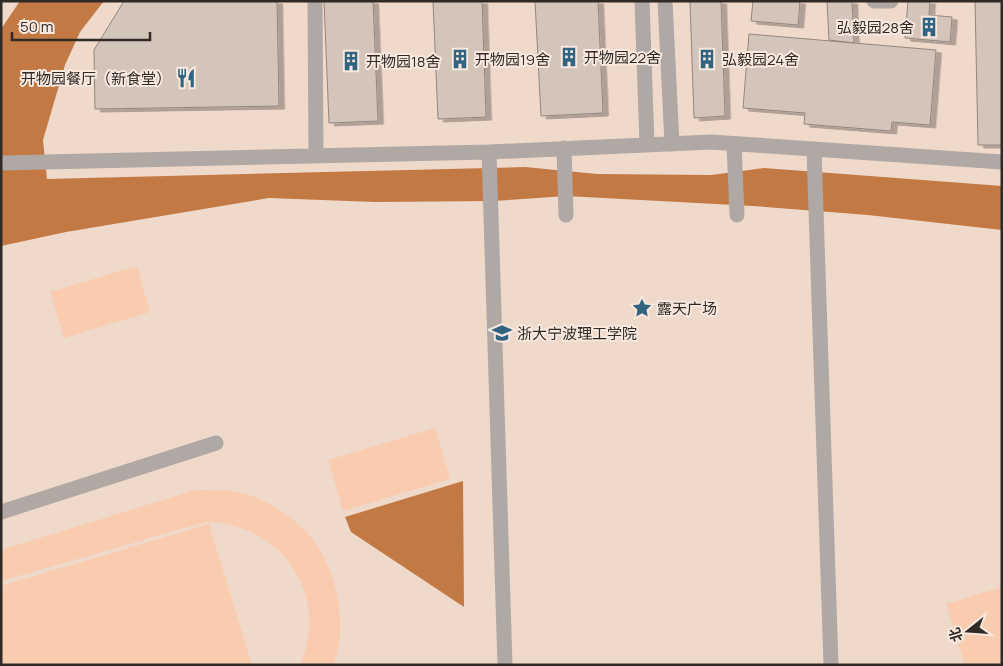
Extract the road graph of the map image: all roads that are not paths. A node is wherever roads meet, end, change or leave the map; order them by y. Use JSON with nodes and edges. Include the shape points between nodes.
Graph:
{"nodes":[{"id":1,"x":316,"y":1,"type":"edge"},
{"id":2,"x":642,"y":1,"type":"edge"},
{"id":3,"x":666,"y":1,"type":"edge"},
{"id":4,"x":874,"y":1,"type":"edge"},
{"id":5,"x":892,"y":1,"type":"edge"},
{"id":6,"x":672,"y":144,"type":"junction"},
{"id":7,"x":734,"y":144,"type":"junction"},
{"id":8,"x":647,"y":145,"type":"junction"},
{"id":9,"x":814,"y":153,"type":"junction"},
{"id":10,"x":564,"y":155,"type":"junction"},
{"id":11,"x":316,"y":156,"type":"junction"},
{"id":12,"x":490,"y":156,"type":"junction"},
{"id":13,"x":1002,"y":162,"type":"edge"},
{"id":14,"x":1,"y":163,"type":"edge"},
{"id":15,"x":566,"y":215,"type":"dead end"},
{"id":16,"x":737,"y":215,"type":"dead end"},
{"id":17,"x":216,"y":443,"type":"dead end"},
{"id":18,"x":1,"y":512,"type":"edge"},
{"id":19,"x":505,"y":665,"type":"edge"},
{"id":20,"x":831,"y":665,"type":"edge"}],
"edges":[{"from":1,"to":11,"type":"street"},
{"from":2,"to":8,"type":"street"},
{"from":3,"to":6,"type":"street"},
{"from":4,"to":5,"type":"street"},
{"from":6,"to":7,"type":"street"},
{"from":6,"to":8,"type":"street"},
{"from":7,"to":9,"type":"street"},
{"from":7,"to":16,"type":"street"},
{"from":8,"to":10,"type":"street"},
{"from":9,"to":13,"type":"street"},
{"from":9,"to":20,"type":"street"},
{"from":10,"to":12,"type":"street"},
{"from":10,"to":15,"type":"street"},
{"from":11,"to":12,"type":"street"},
{"from":11,"to":14,"type":"street"},
{"from":12,"to":19,"type":"street"},
{"from":17,"to":18,"type":"street"}]}
